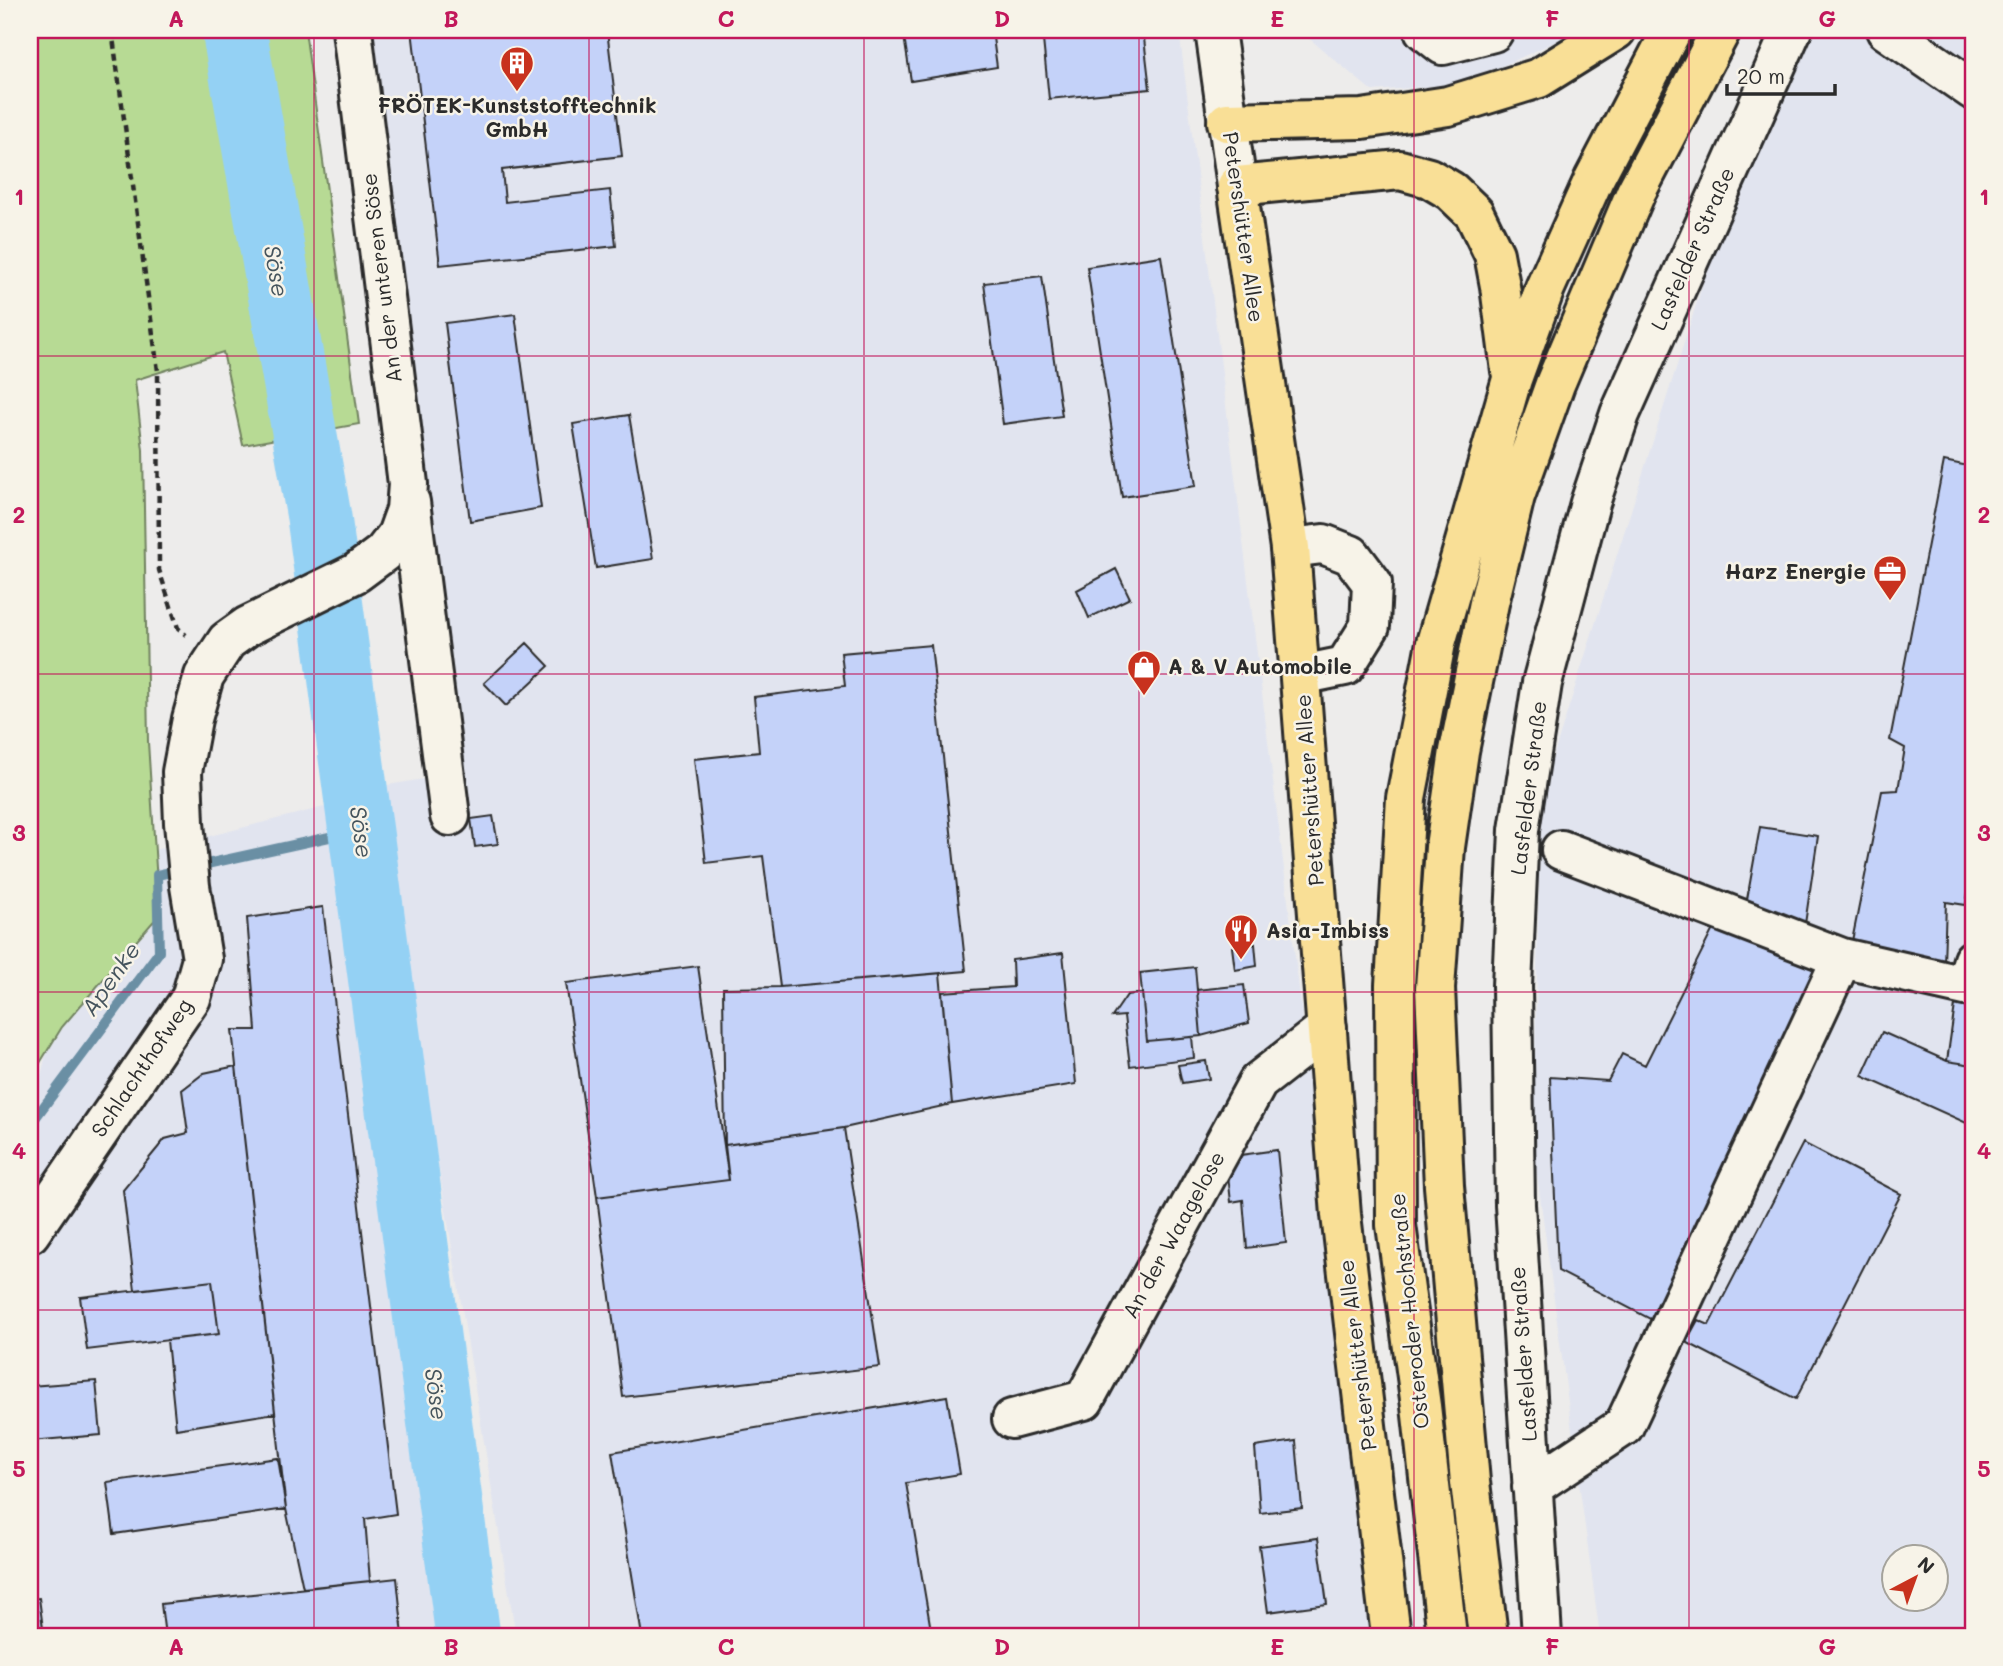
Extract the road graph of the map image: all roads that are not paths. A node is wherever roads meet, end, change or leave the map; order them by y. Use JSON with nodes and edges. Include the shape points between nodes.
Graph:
{"nodes":[{"id":1,"x":352,"y":30,"type":"edge"},
{"id":2,"x":1215,"y":30,"type":"edge"},
{"id":3,"x":1424,"y":30,"type":"edge"},
{"id":4,"x":1494,"y":30,"type":"edge"},
{"id":5,"x":1616,"y":30,"type":"edge"},
{"id":6,"x":1672,"y":30,"type":"edge"},
{"id":7,"x":1721,"y":30,"type":"edge"},
{"id":8,"x":1792,"y":30,"type":"edge"},
{"id":9,"x":1886,"y":30,"type":"edge"},
{"id":10,"x":1973,"y":90,"type":"edge"},
{"id":11,"x":1227,"y":122,"type":"junction"},
{"id":12,"x":1237,"y":187,"type":"junction"},
{"id":13,"x":1512,"y":379,"type":"junction"},
{"id":14,"x":408,"y":485,"type":"junction"},
{"id":15,"x":1290,"y":548,"type":"junction"},
{"id":16,"x":1301,"y":675,"type":"junction"},
{"id":17,"x":450,"y":816,"type":"dead end"},
{"id":18,"x":184,"y":822,"type":"joint"},
{"id":19,"x":1561,"y":850,"type":"dead end"},
{"id":20,"x":1842,"y":958,"type":"junction"},
{"id":21,"x":1973,"y":960,"type":"edge"},
{"id":22,"x":1327,"y":1028,"type":"junction"},
{"id":23,"x":30,"y":1233,"type":"edge"},
{"id":24,"x":1012,"y":1419,"type":"dead end"},
{"id":25,"x":1532,"y":1487,"type":"junction"},
{"id":26,"x":1391,"y":1636,"type":"edge"},
{"id":27,"x":1447,"y":1636,"type":"edge"},
{"id":28,"x":1488,"y":1636,"type":"edge"},
{"id":29,"x":1542,"y":1636,"type":"edge"}],
"edges":[{"from":1,"to":14,"type":"street","name":"An der unteren Söse"},
{"from":2,"to":11,"type":"street","name":"Petershütter Allee"},
{"from":3,"to":4,"type":"street","via":[[1443,45]]},
{"from":5,"to":11,"type":"main road","via":[[1539,79],[1448,106],[1362,118]]},
{"from":6,"to":13,"type":"main road","name":"Osteroder Hochstraße","via":[[1594,179],[1545,288]]},
{"from":7,"to":28,"type":"main road","name":"Osteroder Hochstraße","via":[[1636,192],[1555,384],[1516,496],[1459,751],[1445,847],[1435,988],[1444,1186]]},
{"from":8,"to":25,"type":"street","name":"Lasfelder Straße","via":[[1619,414],[1542,683],[1519,830],[1512,986],[1515,1205]]},
{"from":9,"to":10,"type":"street"},
{"from":11,"to":12,"type":"street","name":"Petershütter Allee"},
{"from":12,"to":13,"type":"main road","via":[[1400,170],[1429,178],[1451,191],[1474,213],[1494,254]]},
{"from":12,"to":15,"type":"main road","name":"Petershütter Allee"},
{"from":13,"to":27,"type":"main road","name":"Osteroder Hochstraße","via":[[1436,643],[1406,798],[1395,985],[1396,1225]]},
{"from":14,"to":17,"type":"street","name":"An der unteren Söse"},
{"from":14,"to":18,"type":"street","name":"An der unteren Söse","via":[[397,535],[383,553],[356,573],[227,641],[204,676],[192,719],[182,772]]},
{"from":15,"to":16,"type":"main road","name":"Petershütter Allee"},
{"from":15,"to":16,"type":"street","via":[[1323,544],[1351,555],[1372,583],[1370,626],[1345,666]]},
{"from":16,"to":22,"type":"main road","name":"Petershütter Allee"},
{"from":18,"to":23,"type":"street","name":"Schlachthofweg","via":[[202,959],[191,998]]},
{"from":19,"to":20,"type":"street"},
{"from":20,"to":21,"type":"street","via":[[1965,986]]},
{"from":20,"to":25,"type":"street","via":[[1624,1426]]},
{"from":22,"to":24,"type":"street","name":"An der Waagelose","via":[[1258,1082],[1084,1400]]},
{"from":22,"to":26,"type":"main road","name":"Petershütter Allee","via":[[1341,1215]]},
{"from":25,"to":29,"type":"street","name":"Lasfelder Straße"}]}
